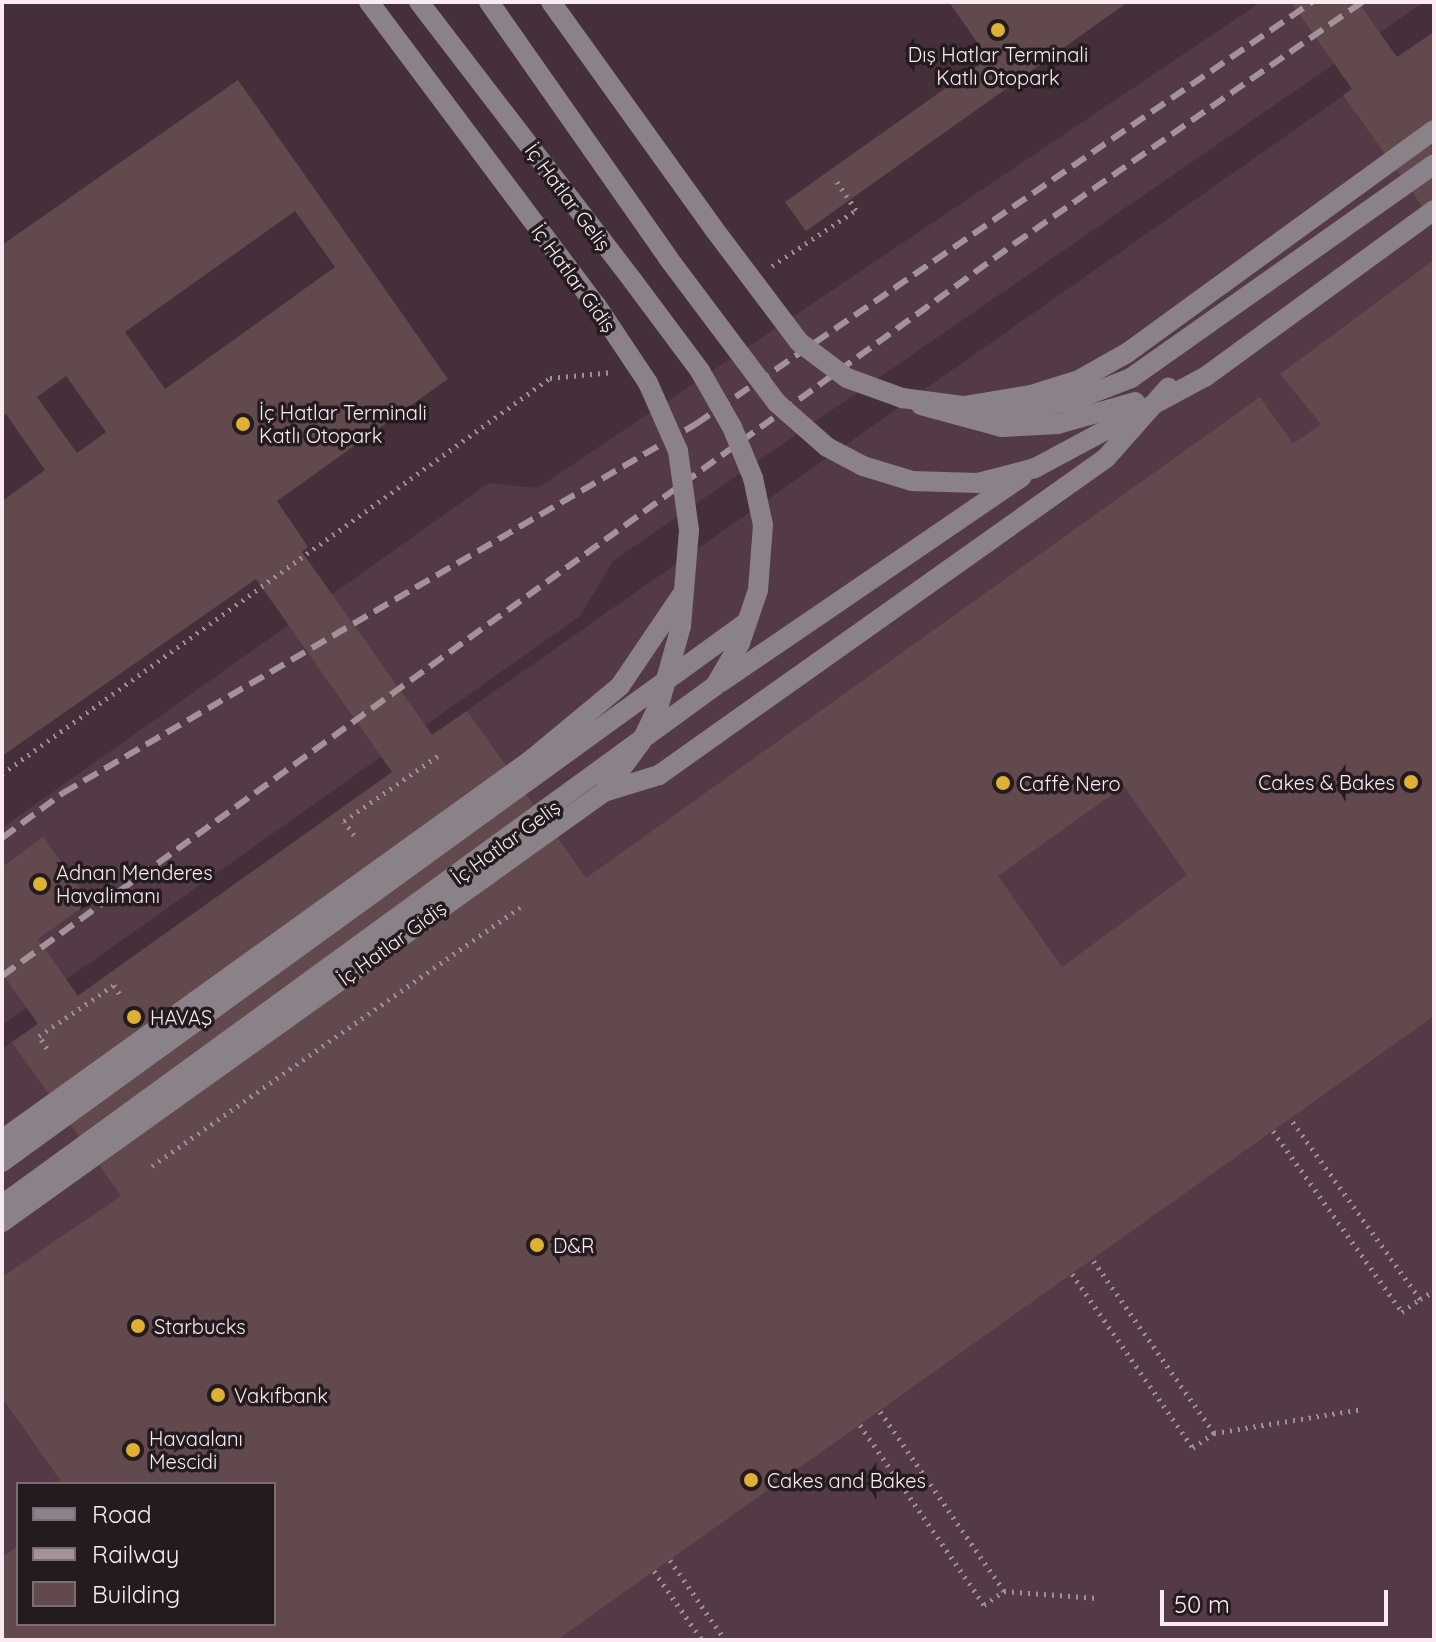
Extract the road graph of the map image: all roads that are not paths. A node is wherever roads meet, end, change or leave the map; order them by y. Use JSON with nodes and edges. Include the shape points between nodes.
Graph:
{"nodes":[{"id":1,"x":369,"y":2,"type":"edge"},
{"id":2,"x":419,"y":2,"type":"edge"},
{"id":3,"x":489,"y":2,"type":"edge"},
{"id":4,"x":551,"y":2,"type":"edge"},
{"id":5,"x":1434,"y":130,"type":"edge"},
{"id":6,"x":1434,"y":164,"type":"edge"},
{"id":7,"x":1434,"y":199,"type":"edge"},
{"id":8,"x":1434,"y":210,"type":"edge"},
{"id":9,"x":1168,"y":388,"type":"junction"},
{"id":10,"x":902,"y":398,"type":"junction"},
{"id":11,"x":1035,"y":468,"type":"junction"},
{"id":12,"x":683,"y":591,"type":"junction"},
{"id":13,"x":747,"y":622,"type":"junction"},
{"id":14,"x":715,"y":686,"type":"junction"},
{"id":15,"x":604,"y":792,"type":"junction"},
{"id":16,"x":2,"y":1140,"type":"edge"},
{"id":17,"x":2,"y":1162,"type":"edge"},
{"id":18,"x":2,"y":1205,"type":"edge"},
{"id":19,"x":2,"y":1222,"type":"edge"}],
"edges":[{"from":1,"to":12,"type":"street","name":"İç Hatlar Gidiş","bridge":true,"via":[[596,305],[648,383],[678,451],[689,530]]},
{"from":2,"to":13,"type":"street","name":"İç Hatlar Geliş","bridge":true,"via":[[700,371],[732,427],[753,478],[763,525],[758,590]]},
{"from":3,"to":11,"type":"street","bridge":true,"via":[[777,403],[827,447],[863,466],[912,481],[978,483]]},
{"from":4,"to":10,"type":"street","bridge":true,"via":[[799,342],[847,378]]},
{"from":5,"to":10,"type":"street","bridge":true,"via":[[1127,353],[1079,380],[1031,395],[964,406]]},
{"from":6,"to":10,"type":"street","bridge":true,"via":[[1131,378],[1075,400],[1003,414]]},
{"from":7,"to":9,"type":"street"},
{"from":8,"to":11,"type":"street","via":[[1205,377]]},
{"from":9,"to":10,"type":"street","bridge":true,"via":[[1084,418],[1002,427]]},
{"from":9,"to":15,"type":"street","bridge":true,"via":[[1093,467],[659,775]]},
{"from":11,"to":14,"type":"street"},
{"from":12,"to":15,"type":"street","name":"İç Hatlar Gidiş","bridge":true,"via":[[681,626],[659,705],[641,742]]},
{"from":12,"to":16,"type":"street","name":"İç Hatlar Gidiş","bridge":true,"via":[[620,686],[531,760]]},
{"from":13,"to":14,"type":"street","name":"İç Hatlar Geliş"},
{"from":13,"to":17,"type":"street","name":"İç Hatlar Geliş"},
{"from":14,"to":18,"type":"street","name":"İç Hatlar Geliş"},
{"from":15,"to":19,"type":"street","name":"İç Hatlar Gidiş","bridge":true}]}
